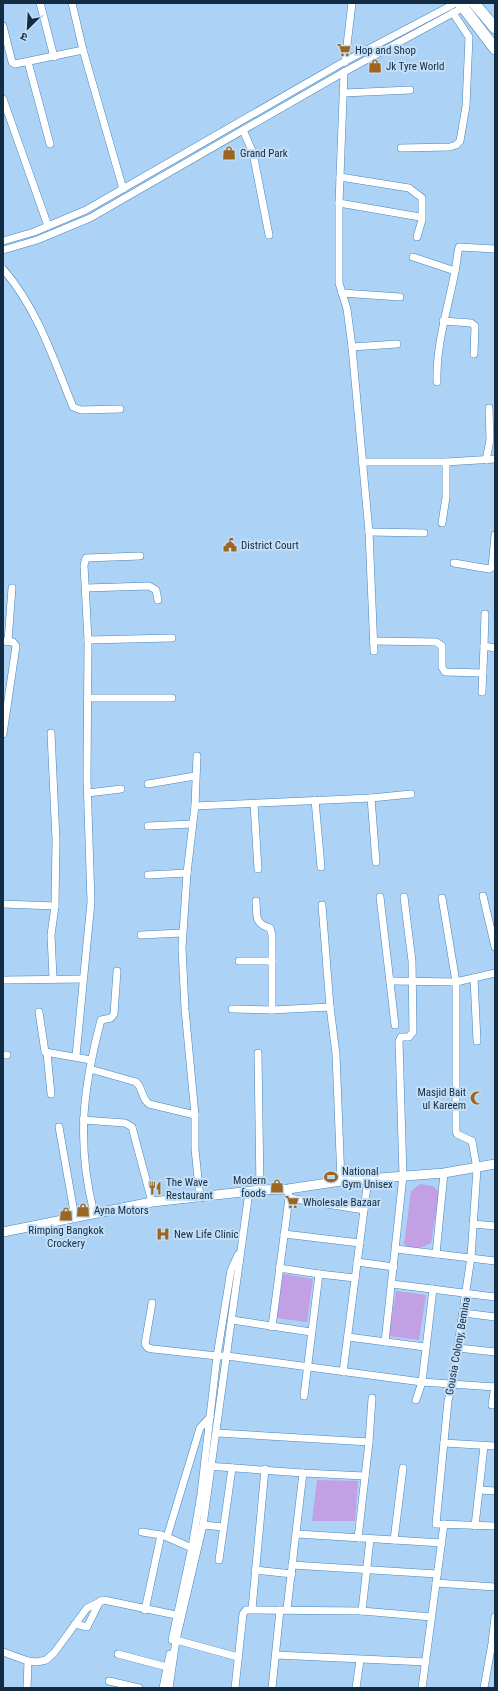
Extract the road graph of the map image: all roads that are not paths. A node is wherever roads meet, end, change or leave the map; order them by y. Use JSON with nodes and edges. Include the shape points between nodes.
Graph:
{"nodes":[{"id":1,"x":40,"y":3,"type":"edge"},
{"id":2,"x":72,"y":3,"type":"edge"},
{"id":3,"x":352,"y":3,"type":"edge"},
{"id":4,"x":465,"y":4,"type":"edge"},
{"id":5,"x":453,"y":13,"type":"junction"},
{"id":6,"x":3,"y":26,"type":"edge"},
{"id":7,"x":495,"y":28,"type":"edge"},
{"id":8,"x":495,"y":49,"type":"edge"},
{"id":9,"x":83,"y":50,"type":"junction"},
{"id":10,"x":54,"y":57,"type":"junction"},
{"id":11,"x":28,"y":62,"type":"junction"},
{"id":12,"x":345,"y":62,"type":"junction"},
{"id":13,"x":344,"y":72,"type":"junction"},
{"id":14,"x":410,"y":90,"type":"dead end"},
{"id":15,"x":344,"y":93,"type":"junction"},
{"id":16,"x":3,"y":99,"type":"edge"},
{"id":17,"x":243,"y":130,"type":"junction"},
{"id":18,"x":50,"y":144,"type":"dead end"},
{"id":19,"x":401,"y":148,"type":"dead end"},
{"id":20,"x":340,"y":177,"type":"junction"},
{"id":21,"x":123,"y":188,"type":"junction"},
{"id":22,"x":339,"y":204,"type":"junction"},
{"id":23,"x":422,"y":218,"type":"junction"},
{"id":24,"x":48,"y":226,"type":"junction"},
{"id":25,"x":269,"y":234,"type":"dead end"},
{"id":26,"x":417,"y":237,"type":"dead end"},
{"id":27,"x":3,"y":242,"type":"edge"},
{"id":28,"x":495,"y":249,"type":"edge"},
{"id":29,"x":3,"y":250,"type":"edge"},
{"id":30,"x":413,"y":257,"type":"dead end"},
{"id":31,"x":3,"y":269,"type":"edge"},
{"id":32,"x":456,"y":271,"type":"junction"},
{"id":33,"x":342,"y":293,"type":"junction"},
{"id":34,"x":400,"y":297,"type":"dead end"},
{"id":35,"x":443,"y":321,"type":"junction"},
{"id":36,"x":397,"y":344,"type":"dead end"},
{"id":37,"x":352,"y":346,"type":"junction"},
{"id":38,"x":474,"y":354,"type":"dead end"},
{"id":39,"x":437,"y":382,"type":"dead end"},
{"id":40,"x":489,"y":408,"type":"dead end"},
{"id":41,"x":120,"y":409,"type":"dead end"},
{"id":42,"x":495,"y":459,"type":"edge"},
{"id":43,"x":486,"y":460,"type":"junction"},
{"id":44,"x":362,"y":462,"type":"junction"},
{"id":45,"x":446,"y":462,"type":"junction"},
{"id":46,"x":442,"y":523,"type":"dead end"},
{"id":47,"x":369,"y":532,"type":"junction"},
{"id":48,"x":424,"y":533,"type":"dead end"},
{"id":49,"x":495,"y":535,"type":"edge"},
{"id":50,"x":140,"y":556,"type":"dead end"},
{"id":51,"x":454,"y":563,"type":"dead end"},
{"id":52,"x":12,"y":588,"type":"dead end"},
{"id":53,"x":86,"y":588,"type":"junction"},
{"id":54,"x":158,"y":600,"type":"dead end"},
{"id":55,"x":486,"y":614,"type":"dead end"},
{"id":56,"x":172,"y":638,"type":"dead end"},
{"id":57,"x":88,"y":640,"type":"junction"},
{"id":58,"x":5,"y":641,"type":"edge"},
{"id":59,"x":373,"y":641,"type":"junction"},
{"id":60,"x":484,"y":646,"type":"junction"},
{"id":61,"x":495,"y":648,"type":"edge"},
{"id":62,"x":374,"y":651,"type":"dead end"},
{"id":63,"x":483,"y":673,"type":"junction"},
{"id":64,"x":482,"y":692,"type":"dead end"},
{"id":65,"x":88,"y":698,"type":"junction"},
{"id":66,"x":172,"y":698,"type":"dead end"},
{"id":67,"x":51,"y":733,"type":"dead end"},
{"id":68,"x":3,"y":734,"type":"edge"},
{"id":69,"x":196,"y":756,"type":"dead end"},
{"id":70,"x":195,"y":776,"type":"junction"},
{"id":71,"x":148,"y":784,"type":"dead end"},
{"id":72,"x":121,"y":789,"type":"dead end"},
{"id":73,"x":88,"y":794,"type":"junction"},
{"id":74,"x":411,"y":794,"type":"dead end"},
{"id":75,"x":371,"y":798,"type":"junction"},
{"id":76,"x":315,"y":800,"type":"junction"},
{"id":77,"x":254,"y":804,"type":"junction"},
{"id":78,"x":195,"y":806,"type":"junction"},
{"id":79,"x":192,"y":824,"type":"junction"},
{"id":80,"x":148,"y":826,"type":"dead end"},
{"id":81,"x":376,"y":862,"type":"dead end"},
{"id":82,"x":321,"y":867,"type":"dead end"},
{"id":83,"x":258,"y":869,"type":"dead end"},
{"id":84,"x":187,"y":873,"type":"junction"},
{"id":85,"x":148,"y":875,"type":"dead end"},
{"id":86,"x":483,"y":896,"type":"dead end"},
{"id":87,"x":380,"y":897,"type":"dead end"},
{"id":88,"x":404,"y":897,"type":"dead end"},
{"id":89,"x":442,"y":898,"type":"dead end"},
{"id":90,"x":256,"y":900,"type":"dead end"},
{"id":91,"x":3,"y":904,"type":"edge"},
{"id":92,"x":322,"y":905,"type":"dead end"},
{"id":93,"x":55,"y":906,"type":"junction"},
{"id":94,"x":182,"y":933,"type":"junction"},
{"id":95,"x":141,"y":935,"type":"dead end"},
{"id":96,"x":495,"y":947,"type":"edge"},
{"id":97,"x":239,"y":961,"type":"dead end"},
{"id":98,"x":272,"y":961,"type":"junction"},
{"id":99,"x":117,"y":971,"type":"dead end"},
{"id":100,"x":495,"y":973,"type":"edge"},
{"id":101,"x":53,"y":978,"type":"junction"},
{"id":102,"x":474,"y":978,"type":"junction"},
{"id":103,"x":83,"y":979,"type":"junction"},
{"id":104,"x":5,"y":980,"type":"dead end"},
{"id":105,"x":392,"y":982,"type":"junction"},
{"id":106,"x":456,"y":982,"type":"junction"},
{"id":107,"x":413,"y":983,"type":"junction"},
{"id":108,"x":330,"y":1007,"type":"junction"},
{"id":109,"x":232,"y":1009,"type":"dead end"},
{"id":110,"x":272,"y":1010,"type":"junction"},
{"id":111,"x":39,"y":1012,"type":"dead end"},
{"id":112,"x":395,"y":1025,"type":"dead end"},
{"id":113,"x":477,"y":1041,"type":"dead end"},
{"id":114,"x":47,"y":1053,"type":"junction"},
{"id":115,"x":258,"y":1053,"type":"dead end"},
{"id":116,"x":76,"y":1056,"type":"junction"},
{"id":117,"x":91,"y":1060,"type":"junction"},
{"id":118,"x":90,"y":1069,"type":"junction"},
{"id":119,"x":51,"y":1094,"type":"dead end"},
{"id":120,"x":195,"y":1115,"type":"junction"},
{"id":121,"x":83,"y":1120,"type":"junction"},
{"id":122,"x":59,"y":1127,"type":"dead end"},
{"id":123,"x":495,"y":1164,"type":"edge"},
{"id":124,"x":478,"y":1169,"type":"junction"},
{"id":125,"x":444,"y":1173,"type":"junction"},
{"id":126,"x":403,"y":1176,"type":"junction"},
{"id":127,"x":368,"y":1179,"type":"junction"},
{"id":128,"x":341,"y":1181,"type":"junction"},
{"id":129,"x":260,"y":1190,"type":"junction"},
{"id":130,"x":249,"y":1192,"type":"junction"},
{"id":131,"x":289,"y":1194,"type":"junction"},
{"id":132,"x":200,"y":1198,"type":"junction"},
{"id":133,"x":152,"y":1202,"type":"junction"},
{"id":134,"x":364,"y":1210,"type":"junction"},
{"id":135,"x":94,"y":1213,"type":"junction"},
{"id":136,"x":75,"y":1218,"type":"junction"},
{"id":137,"x":473,"y":1224,"type":"junction"},
{"id":138,"x":495,"y":1226,"type":"edge"},
{"id":139,"x":3,"y":1232,"type":"edge"},
{"id":140,"x":284,"y":1234,"type":"junction"},
{"id":141,"x":360,"y":1243,"type":"junction"},
{"id":142,"x":241,"y":1245,"type":"junction"},
{"id":143,"x":396,"y":1249,"type":"junction"},
{"id":144,"x":436,"y":1254,"type":"junction"},
{"id":145,"x":471,"y":1257,"type":"junction"},
{"id":146,"x":495,"y":1261,"type":"edge"},
{"id":147,"x":357,"y":1262,"type":"junction"},
{"id":148,"x":394,"y":1267,"type":"junction"},
{"id":149,"x":279,"y":1268,"type":"junction"},
{"id":150,"x":319,"y":1274,"type":"junction"},
{"id":151,"x":355,"y":1278,"type":"junction"},
{"id":152,"x":392,"y":1284,"type":"junction"},
{"id":153,"x":433,"y":1289,"type":"junction"},
{"id":154,"x":467,"y":1294,"type":"junction"},
{"id":155,"x":495,"y":1298,"type":"edge"},
{"id":156,"x":152,"y":1303,"type":"dead end"},
{"id":157,"x":464,"y":1313,"type":"junction"},
{"id":158,"x":495,"y":1317,"type":"edge"},
{"id":159,"x":232,"y":1320,"type":"junction"},
{"id":160,"x":272,"y":1327,"type":"junction"},
{"id":161,"x":311,"y":1332,"type":"junction"},
{"id":162,"x":348,"y":1337,"type":"junction"},
{"id":163,"x":385,"y":1342,"type":"junction"},
{"id":164,"x":424,"y":1347,"type":"junction"},
{"id":165,"x":458,"y":1348,"type":"junction"},
{"id":166,"x":495,"y":1352,"type":"edge"},
{"id":167,"x":217,"y":1356,"type":"junction"},
{"id":168,"x":227,"y":1356,"type":"junction"},
{"id":169,"x":308,"y":1367,"type":"junction"},
{"id":170,"x":343,"y":1372,"type":"junction"},
{"id":171,"x":422,"y":1382,"type":"junction"},
{"id":172,"x":452,"y":1384,"type":"junction"},
{"id":173,"x":495,"y":1386,"type":"edge"},
{"id":174,"x":304,"y":1396,"type":"dead end"},
{"id":175,"x":372,"y":1398,"type":"dead end"},
{"id":176,"x":416,"y":1400,"type":"dead end"},
{"id":177,"x":492,"y":1405,"type":"dead end"},
{"id":178,"x":210,"y":1417,"type":"junction"},
{"id":179,"x":216,"y":1433,"type":"junction"},
{"id":180,"x":369,"y":1442,"type":"junction"},
{"id":181,"x":444,"y":1443,"type":"junction"},
{"id":182,"x":484,"y":1446,"type":"junction"},
{"id":183,"x":495,"y":1446,"type":"edge"},
{"id":184,"x":208,"y":1466,"type":"junction"},
{"id":185,"x":232,"y":1468,"type":"junction"},
{"id":186,"x":403,"y":1468,"type":"dead end"},
{"id":187,"x":265,"y":1469,"type":"junction"},
{"id":188,"x":303,"y":1473,"type":"junction"},
{"id":189,"x":365,"y":1476,"type":"junction"},
{"id":190,"x":480,"y":1490,"type":"junction"},
{"id":191,"x":495,"y":1491,"type":"edge"},
{"id":192,"x":444,"y":1524,"type":"junction"},
{"id":193,"x":203,"y":1525,"type":"junction"},
{"id":194,"x":475,"y":1526,"type":"junction"},
{"id":195,"x":495,"y":1526,"type":"edge"},
{"id":196,"x":223,"y":1528,"type":"junction"},
{"id":197,"x":142,"y":1532,"type":"dead end"},
{"id":198,"x":297,"y":1534,"type":"junction"},
{"id":199,"x":164,"y":1536,"type":"junction"},
{"id":200,"x":358,"y":1538,"type":"junction"},
{"id":201,"x":370,"y":1539,"type":"junction"},
{"id":202,"x":394,"y":1540,"type":"junction"},
{"id":203,"x":442,"y":1543,"type":"junction"},
{"id":204,"x":195,"y":1549,"type":"junction"},
{"id":205,"x":219,"y":1560,"type":"dead end"},
{"id":206,"x":292,"y":1566,"type":"junction"},
{"id":207,"x":255,"y":1570,"type":"junction"},
{"id":208,"x":366,"y":1570,"type":"junction"},
{"id":209,"x":292,"y":1574,"type":"junction"},
{"id":210,"x":437,"y":1574,"type":"junction"},
{"id":211,"x":436,"y":1583,"type":"junction"},
{"id":212,"x":495,"y":1587,"type":"edge"},
{"id":213,"x":100,"y":1601,"type":"junction"},
{"id":214,"x":252,"y":1609,"type":"junction"},
{"id":215,"x":145,"y":1610,"type":"junction"},
{"id":216,"x":284,"y":1610,"type":"junction"},
{"id":217,"x":362,"y":1612,"type":"junction"},
{"id":218,"x":176,"y":1616,"type":"junction"},
{"id":219,"x":431,"y":1616,"type":"junction"},
{"id":220,"x":495,"y":1617,"type":"edge"},
{"id":221,"x":74,"y":1624,"type":"junction"},
{"id":222,"x":176,"y":1640,"type":"junction"},
{"id":223,"x":494,"y":1643,"type":"edge"},
{"id":224,"x":3,"y":1652,"type":"edge"},
{"id":225,"x":118,"y":1654,"type":"dead end"},
{"id":226,"x":276,"y":1655,"type":"junction"},
{"id":227,"x":238,"y":1657,"type":"junction"},
{"id":228,"x":360,"y":1660,"type":"junction"},
{"id":229,"x":28,"y":1661,"type":"junction"},
{"id":230,"x":426,"y":1662,"type":"junction"},
{"id":231,"x":167,"y":1667,"type":"junction"},
{"id":232,"x":109,"y":1682,"type":"dead end"},
{"id":233,"x":27,"y":1688,"type":"edge"},
{"id":234,"x":139,"y":1688,"type":"edge"},
{"id":235,"x":164,"y":1688,"type":"edge"},
{"id":236,"x":169,"y":1688,"type":"edge"},
{"id":237,"x":235,"y":1688,"type":"edge"},
{"id":238,"x":272,"y":1688,"type":"edge"},
{"id":239,"x":356,"y":1688,"type":"edge"},
{"id":240,"x":422,"y":1688,"type":"edge"},
{"id":241,"x":484,"y":1688,"type":"edge"}],
"edges":[{"from":1,"to":10,"type":"street"},
{"from":2,"to":9,"type":"street"},
{"from":3,"to":12,"type":"street"},
{"from":4,"to":5,"type":"street"},
{"from":4,"to":7,"type":"highway"},
{"from":4,"to":8,"type":"highway"},
{"from":4,"to":12,"type":"street"},
{"from":5,"to":13,"type":"street"},
{"from":5,"to":19,"type":"street","via":[[469,37],[466,106],[460,141],[450,147]]},
{"from":6,"to":11,"type":"street","via":[[12,62]]},
{"from":9,"to":10,"type":"street"},
{"from":9,"to":21,"type":"street"},
{"from":10,"to":11,"type":"street"},
{"from":11,"to":18,"type":"street"},
{"from":12,"to":21,"type":"street"},
{"from":13,"to":15,"type":"street"},
{"from":13,"to":17,"type":"street"},
{"from":14,"to":15,"type":"street"},
{"from":15,"to":20,"type":"street"},
{"from":16,"to":24,"type":"street"},
{"from":17,"to":25,"type":"street","via":[[253,153]]},
{"from":17,"to":29,"type":"street","via":[[80,222],[37,240]]},
{"from":20,"to":22,"type":"street"},
{"from":20,"to":23,"type":"street","via":[[415,191],[422,198]]},
{"from":21,"to":24,"type":"street","via":[[81,212]]},
{"from":22,"to":23,"type":"street"},
{"from":22,"to":33,"type":"street","via":[[339,283]]},
{"from":23,"to":26,"type":"street"},
{"from":24,"to":27,"type":"street"},
{"from":28,"to":32,"type":"street","via":[[459,247]]},
{"from":30,"to":32,"type":"street"},
{"from":31,"to":41,"type":"street","via":[[18,288],[45,339],[73,408]]},
{"from":32,"to":35,"type":"street"},
{"from":33,"to":34,"type":"street"},
{"from":33,"to":37,"type":"street"},
{"from":35,"to":38,"type":"street","via":[[471,323],[475,326]]},
{"from":35,"to":39,"type":"street","via":[[436,361]]},
{"from":36,"to":37,"type":"street"},
{"from":37,"to":44,"type":"street"},
{"from":40,"to":43,"type":"street","via":[[490,440]]},
{"from":42,"to":43,"type":"street"},
{"from":43,"to":45,"type":"street"},
{"from":44,"to":45,"type":"street"},
{"from":44,"to":47,"type":"street"},
{"from":45,"to":46,"type":"street","via":[[446,497]]},
{"from":47,"to":48,"type":"street"},
{"from":47,"to":59,"type":"street"},
{"from":49,"to":51,"type":"street","via":[[492,567],[489,569]]},
{"from":50,"to":53,"type":"street","via":[[86,558]]},
{"from":52,"to":58,"type":"street"},
{"from":53,"to":54,"type":"street","via":[[149,586],[156,590]]},
{"from":53,"to":57,"type":"street"},
{"from":55,"to":60,"type":"street"},
{"from":56,"to":57,"type":"street"},
{"from":57,"to":65,"type":"street"},
{"from":58,"to":68,"type":"street","via":[[13,642],[16,646]]},
{"from":59,"to":62,"type":"street"},
{"from":59,"to":63,"type":"street","via":[[436,642],[442,646],[442,667],[445,672]]},
{"from":60,"to":61,"type":"street"},
{"from":60,"to":63,"type":"street"},
{"from":63,"to":64,"type":"street"},
{"from":65,"to":66,"type":"street"},
{"from":65,"to":73,"type":"street"},
{"from":67,"to":93,"type":"street","via":[[56,840]]},
{"from":69,"to":70,"type":"street"},
{"from":70,"to":71,"type":"street"},
{"from":70,"to":78,"type":"street"},
{"from":72,"to":73,"type":"street"},
{"from":73,"to":103,"type":"street","via":[[91,902]]},
{"from":74,"to":75,"type":"street"},
{"from":75,"to":76,"type":"street"},
{"from":75,"to":81,"type":"street"},
{"from":76,"to":77,"type":"street"},
{"from":76,"to":82,"type":"street"},
{"from":77,"to":78,"type":"street"},
{"from":77,"to":83,"type":"street"},
{"from":78,"to":79,"type":"street"},
{"from":79,"to":80,"type":"street"},
{"from":79,"to":84,"type":"street"},
{"from":84,"to":85,"type":"street"},
{"from":84,"to":94,"type":"street"},
{"from":86,"to":96,"type":"street"},
{"from":87,"to":105,"type":"street"},
{"from":88,"to":107,"type":"street"},
{"from":89,"to":106,"type":"street"},
{"from":90,"to":98,"type":"street","via":[[258,922],[272,930]]},
{"from":91,"to":93,"type":"street"},
{"from":92,"to":108,"type":"street"},
{"from":93,"to":101,"type":"street","via":[[51,935]]},
{"from":94,"to":95,"type":"street"},
{"from":94,"to":120,"type":"street","via":[[185,1009]]},
{"from":97,"to":98,"type":"street"},
{"from":98,"to":110,"type":"street"},
{"from":99,"to":117,"type":"street","via":[[114,1016],[101,1020]]},
{"from":100,"to":102,"type":"street"},
{"from":101,"to":103,"type":"street"},
{"from":101,"to":104,"type":"street"},
{"from":102,"to":106,"type":"street"},
{"from":102,"to":113,"type":"street"},
{"from":103,"to":116,"type":"street"},
{"from":105,"to":107,"type":"street"},
{"from":105,"to":112,"type":"street"},
{"from":106,"to":107,"type":"street"},
{"from":106,"to":124,"type":"street","name":"Gousia Colony, Bemina","via":[[456,1131],[457,1134],[472,1141]]},
{"from":107,"to":126,"type":"street","via":[[413,1032],[409,1037],[401,1037],[399,1041]]},
{"from":108,"to":110,"type":"street"},
{"from":108,"to":128,"type":"street","via":[[336,1054]]},
{"from":109,"to":110,"type":"street"},
{"from":111,"to":114,"type":"street","via":[[43,1049]]},
{"from":114,"to":116,"type":"street"},
{"from":114,"to":119,"type":"street"},
{"from":115,"to":129,"type":"street"},
{"from":116,"to":117,"type":"street"},
{"from":117,"to":118,"type":"street"},
{"from":118,"to":120,"type":"street","via":[[136,1082],[149,1104]]},
{"from":118,"to":121,"type":"street"},
{"from":120,"to":132,"type":"street","via":[[195,1149]]},
{"from":121,"to":133,"type":"street","via":[[125,1123],[132,1127]]},
{"from":121,"to":135,"type":"street","via":[[85,1167]]},
{"from":122,"to":136,"type":"street"},
{"from":123,"to":124,"type":"main road"},
{"from":124,"to":125,"type":"main road"},
{"from":124,"to":137,"type":"street","name":"Gousia Colony, Bemina"},
{"from":125,"to":126,"type":"main road"},
{"from":125,"to":144,"type":"street"},
{"from":126,"to":127,"type":"main road"},
{"from":126,"to":143,"type":"street"},
{"from":127,"to":128,"type":"main road"},
{"from":127,"to":134,"type":"street"},
{"from":128,"to":131,"type":"main road"},
{"from":129,"to":130,"type":"main road"},
{"from":129,"to":131,"type":"main road"},
{"from":130,"to":132,"type":"main road"},
{"from":130,"to":142,"type":"street"},
{"from":131,"to":134,"type":"street"},
{"from":131,"to":140,"type":"street"},
{"from":132,"to":133,"type":"main road"},
{"from":133,"to":135,"type":"main road"},
{"from":134,"to":141,"type":"street"},
{"from":135,"to":136,"type":"main road"},
{"from":136,"to":139,"type":"main road"},
{"from":137,"to":138,"type":"street"},
{"from":137,"to":145,"type":"street","name":"Gousia Colony, Bemina"},
{"from":140,"to":141,"type":"street"},
{"from":140,"to":149,"type":"street"},
{"from":141,"to":147,"type":"street"},
{"from":142,"to":159,"type":"street"},
{"from":142,"to":167,"type":"street","via":[[231,1270]]},
{"from":143,"to":144,"type":"street"},
{"from":143,"to":148,"type":"street"},
{"from":144,"to":145,"type":"street"},
{"from":145,"to":146,"type":"street"},
{"from":145,"to":154,"type":"street","name":"Gousia Colony, Bemina"},
{"from":147,"to":148,"type":"street"},
{"from":147,"to":151,"type":"street"},
{"from":148,"to":152,"type":"street"},
{"from":149,"to":150,"type":"street"},
{"from":149,"to":160,"type":"street"},
{"from":150,"to":151,"type":"street"},
{"from":150,"to":161,"type":"street"},
{"from":151,"to":162,"type":"street"},
{"from":152,"to":153,"type":"street"},
{"from":152,"to":163,"type":"street"},
{"from":153,"to":154,"type":"street"},
{"from":153,"to":164,"type":"street"},
{"from":154,"to":155,"type":"street"},
{"from":154,"to":157,"type":"street","name":"Gousia Colony, Bemina"},
{"from":156,"to":167,"type":"street","via":[[146,1346]]},
{"from":157,"to":158,"type":"street"},
{"from":157,"to":165,"type":"street","name":"Gousia Colony, Bemina"},
{"from":159,"to":160,"type":"street"},
{"from":159,"to":168,"type":"street"},
{"from":160,"to":161,"type":"street"},
{"from":161,"to":169,"type":"street"},
{"from":162,"to":163,"type":"street"},
{"from":162,"to":170,"type":"street"},
{"from":163,"to":164,"type":"street"},
{"from":164,"to":171,"type":"street"},
{"from":165,"to":166,"type":"street"},
{"from":165,"to":172,"type":"street","name":"Gousia Colony, Bemina"},
{"from":167,"to":168,"type":"street"},
{"from":167,"to":178,"type":"street"},
{"from":168,"to":169,"type":"street"},
{"from":168,"to":179,"type":"street"},
{"from":169,"to":170,"type":"street"},
{"from":169,"to":174,"type":"street"},
{"from":170,"to":171,"type":"street"},
{"from":171,"to":172,"type":"street"},
{"from":171,"to":176,"type":"street"},
{"from":172,"to":173,"type":"street"},
{"from":172,"to":181,"type":"street","name":"Gousia Colony, Bemina"},
{"from":173,"to":177,"type":"street"},
{"from":175,"to":180,"type":"street"},
{"from":178,"to":184,"type":"street"},
{"from":178,"to":199,"type":"street","via":[[198,1433]]},
{"from":179,"to":180,"type":"street"},
{"from":179,"to":184,"type":"street"},
{"from":180,"to":189,"type":"street"},
{"from":181,"to":182,"type":"street"},
{"from":181,"to":192,"type":"street","name":"Gousia Colony, Bemina","via":[[436,1524]]},
{"from":182,"to":183,"type":"street"},
{"from":182,"to":190,"type":"street"},
{"from":184,"to":185,"type":"street"},
{"from":184,"to":193,"type":"street"},
{"from":184,"to":204,"type":"street"},
{"from":185,"to":187,"type":"street"},
{"from":185,"to":196,"type":"street"},
{"from":186,"to":202,"type":"street"},
{"from":187,"to":188,"type":"street"},
{"from":187,"to":207,"type":"street"},
{"from":188,"to":189,"type":"street"},
{"from":188,"to":198,"type":"street"},
{"from":189,"to":200,"type":"street"},
{"from":190,"to":191,"type":"street"},
{"from":190,"to":194,"type":"street"},
{"from":192,"to":194,"type":"street"},
{"from":192,"to":203,"type":"street"},
{"from":193,"to":196,"type":"street"},
{"from":193,"to":204,"type":"street"},
{"from":194,"to":195,"type":"street"},
{"from":196,"to":205,"type":"street"},
{"from":197,"to":199,"type":"street"},
{"from":198,"to":200,"type":"street"},
{"from":198,"to":206,"type":"street"},
{"from":199,"to":204,"type":"street"},
{"from":199,"to":215,"type":"street"},
{"from":200,"to":201,"type":"street"},
{"from":201,"to":202,"type":"street"},
{"from":201,"to":208,"type":"street"},
{"from":202,"to":203,"type":"street"},
{"from":203,"to":210,"type":"street"},
{"from":204,"to":218,"type":"street"},
{"from":204,"to":222,"type":"street"},
{"from":206,"to":208,"type":"street"},
{"from":206,"to":209,"type":"street"},
{"from":207,"to":209,"type":"street"},
{"from":207,"to":214,"type":"street"},
{"from":208,"to":210,"type":"street"},
{"from":208,"to":217,"type":"street"},
{"from":209,"to":216,"type":"street"},
{"from":210,"to":211,"type":"street"},
{"from":211,"to":212,"type":"street"},
{"from":211,"to":219,"type":"street"},
{"from":213,"to":215,"type":"street"},
{"from":213,"to":221,"type":"street","via":[[87,1608]]},
{"from":213,"to":221,"type":"street","via":[[87,1627]]},
{"from":214,"to":216,"type":"street"},
{"from":214,"to":227,"type":"street","via":[[246,1610],[243,1614]]},
{"from":215,"to":218,"type":"street"},
{"from":216,"to":217,"type":"street"},
{"from":216,"to":226,"type":"street"},
{"from":217,"to":219,"type":"street"},
{"from":218,"to":231,"type":"street"},
{"from":219,"to":230,"type":"street"},
{"from":220,"to":223,"type":"street"},
{"from":221,"to":229,"type":"street","via":[[46,1660]]},
{"from":222,"to":227,"type":"street"},
{"from":222,"to":236,"type":"street"},
{"from":223,"to":241,"type":"street"},
{"from":224,"to":229,"type":"street"},
{"from":225,"to":231,"type":"street"},
{"from":226,"to":228,"type":"street"},
{"from":226,"to":238,"type":"street"},
{"from":227,"to":237,"type":"street"},
{"from":228,"to":230,"type":"street"},
{"from":228,"to":239,"type":"street"},
{"from":229,"to":233,"type":"street"},
{"from":230,"to":240,"type":"street"},
{"from":231,"to":235,"type":"street"},
{"from":232,"to":234,"type":"street"}]}
